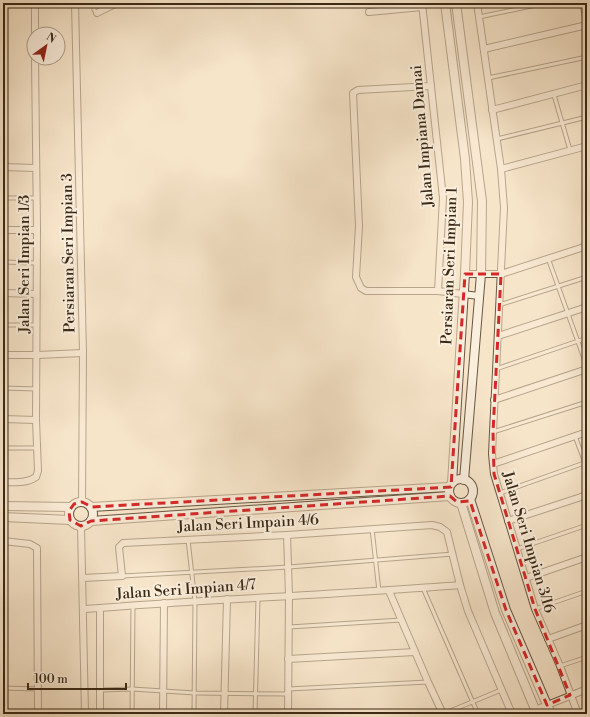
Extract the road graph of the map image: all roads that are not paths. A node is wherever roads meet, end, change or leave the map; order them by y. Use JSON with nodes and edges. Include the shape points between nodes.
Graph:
{"nodes":[{"id":1,"x":35,"y":3,"type":"edge"},
{"id":2,"x":75,"y":3,"type":"edge"},
{"id":3,"x":93,"y":3,"type":"edge"},
{"id":4,"x":118,"y":3,"type":"edge"},
{"id":5,"x":445,"y":3,"type":"edge"},
{"id":6,"x":456,"y":3,"type":"edge"},
{"id":7,"x":477,"y":3,"type":"edge"},
{"id":8,"x":546,"y":3,"type":"edge"},
{"id":9,"x":583,"y":3,"type":"edge"},
{"id":10,"x":422,"y":5,"type":"edge"},
{"id":11,"x":369,"y":12,"type":"dead end"},
{"id":12,"x":97,"y":13,"type":"joint"},
{"id":13,"x":479,"y":17,"type":"junction"},
{"id":14,"x":587,"y":24,"type":"edge"},
{"id":15,"x":35,"y":26,"type":"edge"},
{"id":16,"x":484,"y":49,"type":"junction"},
{"id":17,"x":587,"y":57,"type":"edge"},
{"id":18,"x":35,"y":66,"type":"edge"},
{"id":19,"x":488,"y":78,"type":"junction"},
{"id":20,"x":587,"y":85,"type":"edge"},
{"id":21,"x":431,"y":86,"type":"junction"},
{"id":22,"x":554,"y":95,"type":"junction"},
{"id":23,"x":492,"y":110,"type":"junction"},
{"id":24,"x":587,"y":117,"type":"edge"},
{"id":25,"x":562,"y":123,"type":"junction"},
{"id":26,"x":496,"y":139,"type":"junction"},
{"id":27,"x":587,"y":146,"type":"edge"},
{"id":28,"x":570,"y":150,"type":"junction"},
{"id":29,"x":3,"y":167,"type":"edge"},
{"id":30,"x":36,"y":168,"type":"junction"},
{"id":31,"x":501,"y":169,"type":"junction"},
{"id":32,"x":3,"y":198,"type":"edge"},
{"id":33,"x":37,"y":198,"type":"junction"},
{"id":34,"x":3,"y":230,"type":"edge"},
{"id":35,"x":37,"y":230,"type":"junction"},
{"id":36,"x":587,"y":246,"type":"edge"},
{"id":37,"x":548,"y":258,"type":"junction"},
{"id":38,"x":3,"y":262,"type":"edge"},
{"id":39,"x":36,"y":263,"type":"junction"},
{"id":40,"x":465,"y":274,"type":"junction"},
{"id":41,"x":481,"y":274,"type":"junction"},
{"id":42,"x":501,"y":274,"type":"junction"},
{"id":43,"x":587,"y":277,"type":"edge"},
{"id":44,"x":557,"y":287,"type":"junction"},
{"id":45,"x":438,"y":291,"type":"junction"},
{"id":46,"x":3,"y":293,"type":"edge"},
{"id":47,"x":36,"y":294,"type":"junction"},
{"id":48,"x":463,"y":294,"type":"junction"},
{"id":49,"x":479,"y":296,"type":"junction"},
{"id":50,"x":499,"y":305,"type":"junction"},
{"id":51,"x":587,"y":307,"type":"edge"},
{"id":52,"x":567,"y":314,"type":"junction"},
{"id":53,"x":3,"y":325,"type":"edge"},
{"id":54,"x":36,"y":325,"type":"junction"},
{"id":55,"x":498,"y":336,"type":"junction"},
{"id":56,"x":587,"y":338,"type":"edge"},
{"id":57,"x":577,"y":342,"type":"junction"},
{"id":58,"x":83,"y":353,"type":"junction"},
{"id":59,"x":3,"y":355,"type":"edge"},
{"id":60,"x":37,"y":355,"type":"junction"},
{"id":61,"x":587,"y":368,"type":"edge"},
{"id":62,"x":495,"y":369,"type":"junction"},
{"id":63,"x":3,"y":388,"type":"edge"},
{"id":64,"x":37,"y":389,"type":"junction"},
{"id":65,"x":494,"y":400,"type":"junction"},
{"id":66,"x":587,"y":402,"type":"edge"},
{"id":67,"x":3,"y":419,"type":"edge"},
{"id":68,"x":36,"y":420,"type":"junction"},
{"id":69,"x":493,"y":432,"type":"junction"},
{"id":70,"x":587,"y":432,"type":"edge"},
{"id":71,"x":575,"y":436,"type":"junction"},
{"id":72,"x":3,"y":448,"type":"edge"},
{"id":73,"x":37,"y":448,"type":"junction"},
{"id":74,"x":586,"y":463,"type":"edge"},
{"id":75,"x":493,"y":464,"type":"junction"},
{"id":76,"x":587,"y":468,"type":"edge"},
{"id":77,"x":464,"y":480,"type":"junction"},
{"id":78,"x":3,"y":482,"type":"edge"},
{"id":79,"x":450,"y":485,"type":"junction"},
{"id":80,"x":499,"y":493,"type":"junction"},
{"id":81,"x":450,"y":496,"type":"junction"},
{"id":82,"x":587,"y":496,"type":"edge"},
{"id":83,"x":470,"y":499,"type":"junction"},
{"id":84,"x":82,"y":502,"type":"junction"},
{"id":85,"x":461,"y":503,"type":"junction"},
{"id":86,"x":3,"y":506,"type":"edge"},
{"id":87,"x":71,"y":507,"type":"junction"},
{"id":88,"x":91,"y":507,"type":"junction"},
{"id":89,"x":3,"y":517,"type":"edge"},
{"id":90,"x":70,"y":520,"type":"junction"},
{"id":91,"x":91,"y":521,"type":"junction"},
{"id":92,"x":508,"y":521,"type":"junction"},
{"id":93,"x":81,"y":526,"type":"junction"},
{"id":94,"x":587,"y":526,"type":"edge"},
{"id":95,"x":372,"y":529,"type":"junction"},
{"id":96,"x":287,"y":535,"type":"junction"},
{"id":97,"x":188,"y":540,"type":"junction"},
{"id":98,"x":3,"y":541,"type":"edge"},
{"id":99,"x":517,"y":549,"type":"junction"},
{"id":100,"x":453,"y":554,"type":"junction"},
{"id":101,"x":587,"y":557,"type":"edge"},
{"id":102,"x":376,"y":560,"type":"junction"},
{"id":103,"x":289,"y":567,"type":"junction"},
{"id":104,"x":192,"y":572,"type":"junction"},
{"id":105,"x":122,"y":576,"type":"junction"},
{"id":106,"x":83,"y":578,"type":"junction"},
{"id":107,"x":526,"y":578,"type":"junction"},
{"id":108,"x":460,"y":586,"type":"junction"},
{"id":109,"x":423,"y":588,"type":"junction"},
{"id":110,"x":379,"y":591,"type":"junction"},
{"id":111,"x":389,"y":591,"type":"junction"},
{"id":112,"x":587,"y":591,"type":"edge"},
{"id":113,"x":289,"y":595,"type":"junction"},
{"id":114,"x":258,"y":597,"type":"junction"},
{"id":115,"x":227,"y":599,"type":"junction"},
{"id":116,"x":195,"y":601,"type":"junction"},
{"id":117,"x":164,"y":604,"type":"junction"},
{"id":118,"x":133,"y":605,"type":"junction"},
{"id":119,"x":100,"y":608,"type":"junction"},
{"id":120,"x":84,"y":609,"type":"junction"},
{"id":121,"x":534,"y":609,"type":"junction"},
{"id":122,"x":401,"y":620,"type":"junction"},
{"id":123,"x":587,"y":625,"type":"edge"},
{"id":124,"x":289,"y":627,"type":"junction"},
{"id":125,"x":548,"y":639,"type":"junction"},
{"id":126,"x":415,"y":652,"type":"junction"},
{"id":127,"x":587,"y":657,"type":"edge"},
{"id":128,"x":288,"y":659,"type":"junction"},
{"id":129,"x":560,"y":666,"type":"junction"},
{"id":130,"x":428,"y":682,"type":"junction"},
{"id":131,"x":3,"y":688,"type":"edge"},
{"id":132,"x":39,"y":689,"type":"junction"},
{"id":133,"x":132,"y":689,"type":"junction"},
{"id":134,"x":587,"y":689,"type":"edge"},
{"id":135,"x":100,"y":690,"type":"junction"},
{"id":136,"x":501,"y":690,"type":"junction"},
{"id":137,"x":164,"y":691,"type":"junction"},
{"id":138,"x":288,"y":691,"type":"junction"},
{"id":139,"x":195,"y":693,"type":"junction"},
{"id":140,"x":224,"y":693,"type":"junction"},
{"id":141,"x":256,"y":694,"type":"junction"},
{"id":142,"x":570,"y":695,"type":"junction"},
{"id":143,"x":473,"y":702,"type":"junction"},
{"id":144,"x":547,"y":705,"type":"junction"},
{"id":145,"x":536,"y":712,"type":"edge"},
{"id":146,"x":38,"y":714,"type":"edge"},
{"id":147,"x":86,"y":714,"type":"edge"},
{"id":148,"x":100,"y":714,"type":"edge"},
{"id":149,"x":132,"y":714,"type":"edge"},
{"id":150,"x":163,"y":714,"type":"edge"},
{"id":151,"x":194,"y":714,"type":"edge"},
{"id":152,"x":224,"y":714,"type":"edge"},
{"id":153,"x":256,"y":714,"type":"edge"},
{"id":154,"x":288,"y":714,"type":"edge"},
{"id":155,"x":440,"y":714,"type":"edge"},
{"id":156,"x":443,"y":714,"type":"edge"},
{"id":157,"x":478,"y":714,"type":"edge"},
{"id":158,"x":512,"y":714,"type":"edge"},
{"id":159,"x":551,"y":714,"type":"edge"},
{"id":160,"x":578,"y":714,"type":"edge"}],
"edges":[{"from":1,"to":15,"type":"street"},
{"from":2,"to":58,"type":"street","name":"Persiaran Seri Impian 3"},
{"from":3,"to":12,"type":"lane"},
{"from":4,"to":12,"type":"street"},
{"from":5,"to":40,"type":"street","name":"Persiaran Seri Impian 1","via":[[465,159],[468,202]]},
{"from":6,"to":41,"type":"street","name":"Persiaran Seri Impian 1","via":[[482,201]]},
{"from":7,"to":13,"type":"street","name":"Jalan Seri Impian 3/16"},
{"from":8,"to":13,"type":"lane"},
{"from":9,"to":14,"type":"street"},
{"from":10,"to":11,"type":"street"},
{"from":10,"to":21,"type":"street","name":"Jalan Impiana Damai"},
{"from":13,"to":16,"type":"street","name":"Jalan Seri Impian 3/16"},
{"from":14,"to":16,"type":"street"},
{"from":16,"to":19,"type":"street","name":"Jalan Seri Impian 3/16"},
{"from":17,"to":19,"type":"lane"},
{"from":18,"to":30,"type":"street","name":"Jalan Seri Impian 1/3"},
{"from":19,"to":23,"type":"street","name":"Jalan Seri Impian 3/16"},
{"from":20,"to":22,"type":"street"},
{"from":21,"to":45,"type":"street","name":"Jalan Impiana Damai","via":[[443,198]]},
{"from":21,"to":45,"type":"street","via":[[358,90],[353,93],[359,226],[356,277],[361,288],[366,291]]},
{"from":22,"to":23,"type":"street"},
{"from":22,"to":25,"type":"lane"},
{"from":23,"to":26,"type":"street","name":"Jalan Seri Impian 3/16"},
{"from":24,"to":25,"type":"lane"},
{"from":25,"to":26,"type":"lane"},
{"from":25,"to":28,"type":"lane"},
{"from":26,"to":31,"type":"street","name":"Jalan Seri Impian 3/16"},
{"from":27,"to":28,"type":"street"},
{"from":28,"to":31,"type":"street"},
{"from":29,"to":30,"type":"street"},
{"from":30,"to":33,"type":"street","name":"Jalan Seri Impian 1/3"},
{"from":31,"to":42,"type":"street","name":"Jalan Seri Impian 3/16","via":[[504,208]]},
{"from":32,"to":33,"type":"lane"},
{"from":33,"to":35,"type":"street","name":"Jalan Seri Impian 1/3"},
{"from":34,"to":35,"type":"street"},
{"from":35,"to":39,"type":"street","name":"Jalan Seri Impian 1/3"},
{"from":36,"to":37,"type":"street"},
{"from":37,"to":42,"type":"street"},
{"from":37,"to":44,"type":"lane"},
{"from":38,"to":39,"type":"lane"},
{"from":39,"to":47,"type":"street","name":"Jalan Seri Impian 1/3"},
{"from":40,"to":41,"type":"street"},
{"from":40,"to":48,"type":"street","name":"Persiaran Seri Impian 1"},
{"from":41,"to":42,"type":"street"},
{"from":41,"to":49,"type":"street","name":"Persiaran Seri Impian 1"},
{"from":42,"to":50,"type":"street","name":"Jalan Seri Impian 3/16"},
{"from":43,"to":44,"type":"lane"},
{"from":44,"to":50,"type":"lane"},
{"from":44,"to":52,"type":"lane"},
{"from":45,"to":48,"type":"street"},
{"from":46,"to":47,"type":"street"},
{"from":47,"to":54,"type":"street","name":"Jalan Seri Impian 1/3"},
{"from":48,"to":49,"type":"street"},
{"from":48,"to":79,"type":"street","name":"Persiaran Seri Impian 1"},
{"from":49,"to":77,"type":"street","name":"Persiaran Seri Impian 1"},
{"from":50,"to":55,"type":"street","name":"Jalan Seri Impian 3/16"},
{"from":51,"to":52,"type":"street"},
{"from":52,"to":55,"type":"street"},
{"from":52,"to":57,"type":"lane"},
{"from":53,"to":54,"type":"lane"},
{"from":54,"to":60,"type":"street","name":"Jalan Seri Impian 1/3"},
{"from":55,"to":62,"type":"street","name":"Jalan Seri Impian 3/16"},
{"from":56,"to":57,"type":"lane"},
{"from":57,"to":61,"type":"lane"},
{"from":57,"to":62,"type":"lane"},
{"from":58,"to":60,"type":"street"},
{"from":58,"to":84,"type":"street","name":"Persiaran Seri Impian 3"},
{"from":59,"to":60,"type":"street"},
{"from":60,"to":64,"type":"street","name":"Jalan Seri Impian 1/3"},
{"from":61,"to":65,"type":"street"},
{"from":62,"to":65,"type":"street","name":"Jalan Seri Impian 3/16"},
{"from":63,"to":64,"type":"lane"},
{"from":64,"to":68,"type":"street","name":"Jalan Seri Impian 1/3"},
{"from":65,"to":69,"type":"street","name":"Jalan Seri Impian 3/16"},
{"from":66,"to":69,"type":"lane"},
{"from":67,"to":68,"type":"street"},
{"from":68,"to":73,"type":"street","name":"Jalan Seri Impian 1/3"},
{"from":69,"to":75,"type":"street","name":"Jalan Seri Impian 3/16"},
{"from":70,"to":71,"type":"street"},
{"from":71,"to":74,"type":"lane"},
{"from":71,"to":75,"type":"street"},
{"from":72,"to":73,"type":"lane"},
{"from":73,"to":78,"type":"street","name":"Jalan Seri Impian 1/3","via":[[36,477],[30,481]]},
{"from":74,"to":76,"type":"lane"},
{"from":74,"to":80,"type":"lane"},
{"from":75,"to":80,"type":"street","name":"Jalan Seri Impian 3/16"},
{"from":77,"to":79,"type":"street","via":[[460,479]]},
{"from":77,"to":83,"type":"street","via":[[471,486]]},
{"from":79,"to":81,"type":"street"},
{"from":79,"to":88,"type":"street"},
{"from":80,"to":92,"type":"street","name":"Jalan Seri Impian 3/16"},
{"from":81,"to":85,"type":"street"},
{"from":81,"to":91,"type":"street"},
{"from":82,"to":92,"type":"street"},
{"from":83,"to":85,"type":"street"},
{"from":83,"to":144,"type":"street","via":[[506,610]]},
{"from":84,"to":87,"type":"street"},
{"from":84,"to":88,"type":"street"},
{"from":85,"to":145,"type":"street","via":[[495,613]]},
{"from":86,"to":87,"type":"street"},
{"from":87,"to":90,"type":"street"},
{"from":88,"to":91,"type":"street"},
{"from":89,"to":90,"type":"street"},
{"from":90,"to":93,"type":"street"},
{"from":91,"to":93,"type":"street"},
{"from":92,"to":99,"type":"street","name":"Jalan Seri Impian 3/16"},
{"from":93,"to":106,"type":"street"},
{"from":94,"to":99,"type":"lane"},
{"from":95,"to":96,"type":"street","name":"Jalan Seri Impain 4/6"},
{"from":95,"to":100,"type":"street","name":"Jalan Seri Impain 4/6","via":[[432,525],[440,527],[447,532]]},
{"from":95,"to":102,"type":"lane"},
{"from":96,"to":97,"type":"street","name":"Jalan Seri Impain 4/6"},
{"from":96,"to":103,"type":"street"},
{"from":97,"to":104,"type":"lane"},
{"from":97,"to":105,"type":"street","name":"Jalan Seri Impain 4/6","via":[[120,544]]},
{"from":98,"to":132,"type":"street","via":[[30,544],[37,548]]},
{"from":99,"to":107,"type":"street","name":"Jalan Seri Impian 3/16"},
{"from":100,"to":102,"type":"lane"},
{"from":100,"to":108,"type":"street"},
{"from":101,"to":107,"type":"street"},
{"from":102,"to":103,"type":"lane"},
{"from":102,"to":110,"type":"lane"},
{"from":103,"to":104,"type":"lane"},
{"from":103,"to":113,"type":"street"},
{"from":104,"to":105,"type":"lane"},
{"from":104,"to":116,"type":"lane"},
{"from":105,"to":106,"type":"street"},
{"from":106,"to":120,"type":"street"},
{"from":107,"to":121,"type":"street","name":"Jalan Seri Impian 3/16"},
{"from":108,"to":109,"type":"street","name":"Jalan Seri Impian 4/7"},
{"from":108,"to":136,"type":"street"},
{"from":109,"to":111,"type":"street","name":"Jalan Seri Impian 4/7"},
{"from":109,"to":143,"type":"lane"},
{"from":110,"to":111,"type":"street","name":"Jalan Seri Impian 4/7"},
{"from":110,"to":113,"type":"street","name":"Jalan Seri Impian 4/7"},
{"from":111,"to":122,"type":"street"},
{"from":112,"to":121,"type":"lane"},
{"from":113,"to":114,"type":"street","name":"Jalan Seri Impian 4/7"},
{"from":113,"to":124,"type":"street"},
{"from":114,"to":115,"type":"street","name":"Jalan Seri Impian 4/7"},
{"from":114,"to":141,"type":"lane"},
{"from":115,"to":116,"type":"street","name":"Jalan Seri Impian 4/7"},
{"from":115,"to":140,"type":"street"},
{"from":116,"to":117,"type":"street","name":"Jalan Seri Impian 4/7"},
{"from":116,"to":139,"type":"lane"},
{"from":117,"to":118,"type":"street","name":"Jalan Seri Impian 4/7"},
{"from":117,"to":137,"type":"street"},
{"from":118,"to":119,"type":"street","name":"Jalan Seri Impian 4/7"},
{"from":118,"to":133,"type":"lane"},
{"from":119,"to":120,"type":"street","name":"Jalan Seri Impian 4/7"},
{"from":119,"to":135,"type":"street"},
{"from":120,"to":147,"type":"street"},
{"from":121,"to":125,"type":"street","name":"Jalan Seri Impian 3/16"},
{"from":122,"to":124,"type":"lane"},
{"from":122,"to":126,"type":"street"},
{"from":123,"to":125,"type":"street"},
{"from":124,"to":128,"type":"street"},
{"from":125,"to":129,"type":"street","name":"Jalan Seri Impian 3/16"},
{"from":126,"to":128,"type":"street"},
{"from":126,"to":130,"type":"street"},
{"from":127,"to":129,"type":"lane"},
{"from":128,"to":138,"type":"street"},
{"from":129,"to":142,"type":"street","name":"Jalan Seri Impian 3/16"},
{"from":130,"to":138,"type":"lane"},
{"from":130,"to":156,"type":"street"},
{"from":131,"to":132,"type":"lane"},
{"from":132,"to":146,"type":"street"},
{"from":133,"to":135,"type":"lane"},
{"from":133,"to":137,"type":"lane"},
{"from":133,"to":149,"type":"lane"},
{"from":134,"to":142,"type":"street"},
{"from":135,"to":148,"type":"street"},
{"from":136,"to":143,"type":"lane"},
{"from":136,"to":158,"type":"street"},
{"from":137,"to":139,"type":"lane"},
{"from":137,"to":150,"type":"street"},
{"from":138,"to":141,"type":"lane"},
{"from":138,"to":154,"type":"street"},
{"from":139,"to":140,"type":"lane"},
{"from":139,"to":151,"type":"lane"},
{"from":140,"to":141,"type":"lane"},
{"from":140,"to":152,"type":"street"},
{"from":141,"to":153,"type":"lane"},
{"from":142,"to":144,"type":"street"},
{"from":142,"to":160,"type":"street","name":"Jalan Seri Impian 3/16"},
{"from":143,"to":156,"type":"lane"},
{"from":143,"to":157,"type":"lane"},
{"from":144,"to":145,"type":"street"},
{"from":144,"to":159,"type":"street"},
{"from":155,"to":156,"type":"street"}]}
